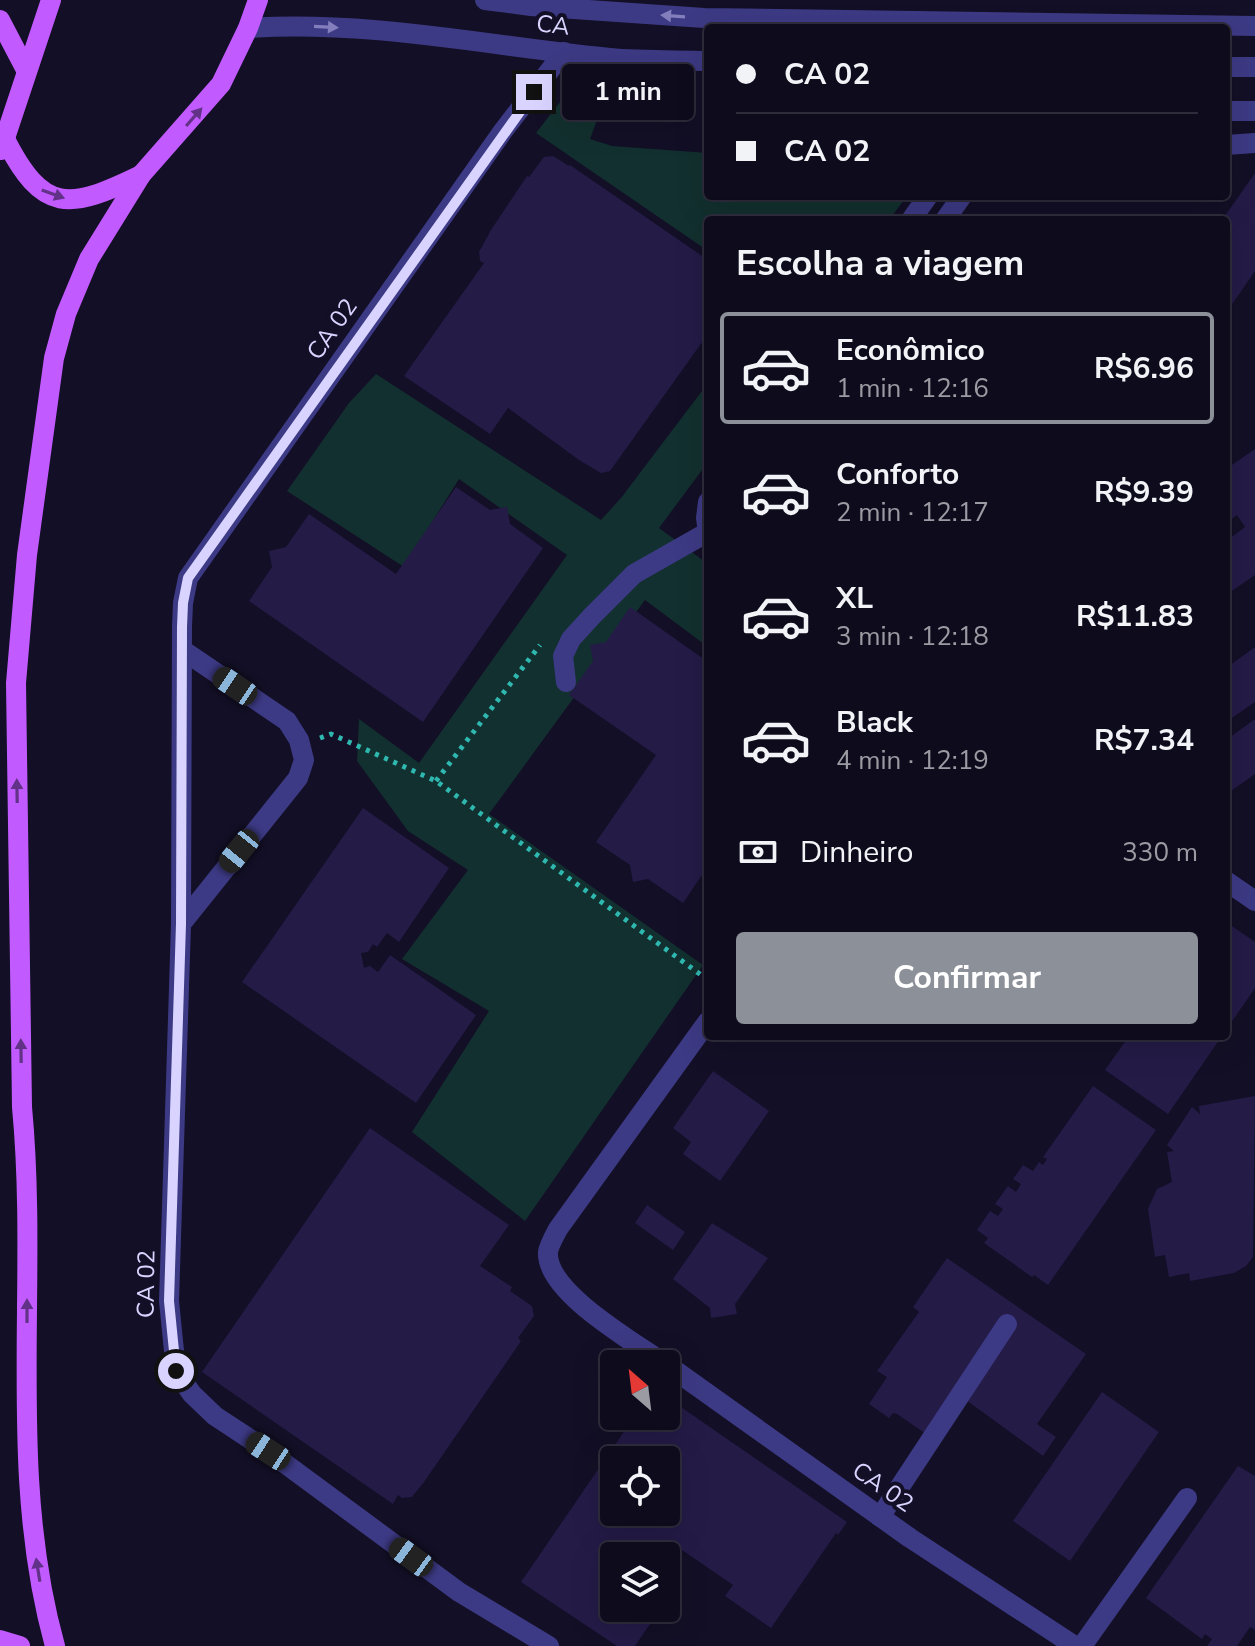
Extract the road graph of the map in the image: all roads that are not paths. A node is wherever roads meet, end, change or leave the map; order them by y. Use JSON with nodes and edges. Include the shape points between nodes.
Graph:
{"nodes":[{"id":1,"x":51,"y":0,"type":"edge"},
{"id":2,"x":258,"y":0,"type":"edge"},
{"id":3,"x":485,"y":0,"type":"edge"},
{"id":4,"x":0,"y":20,"type":"edge"},
{"id":5,"x":1117,"y":24,"type":"edge"},
{"id":6,"x":1230,"y":26,"type":"edge"},
{"id":7,"x":1255,"y":26,"type":"edge"},
{"id":8,"x":248,"y":28,"type":"junction"},
{"id":9,"x":564,"y":52,"type":"junction"},
{"id":10,"x":704,"y":61,"type":"edge"},
{"id":11,"x":1230,"y":67,"type":"edge"},
{"id":12,"x":1255,"y":67,"type":"edge"},
{"id":13,"x":26,"y":70,"type":"junction"},
{"id":14,"x":1230,"y":111,"type":"edge"},
{"id":15,"x":1255,"y":111,"type":"edge"},
{"id":16,"x":1255,"y":143,"type":"edge"},
{"id":17,"x":2,"y":145,"type":"edge"},
{"id":18,"x":1230,"y":145,"type":"edge"},
{"id":19,"x":141,"y":175,"type":"junction"},
{"id":20,"x":704,"y":534,"type":"edge"},
{"id":21,"x":184,"y":651,"type":"junction"},
{"id":22,"x":566,"y":682,"type":"dead end"},
{"id":23,"x":1230,"y":884,"type":"edge"},
{"id":24,"x":1255,"y":901,"type":"edge"},
{"id":25,"x":181,"y":924,"type":"junction"},
{"id":26,"x":704,"y":1027,"type":"edge"},
{"id":27,"x":1007,"y":1324,"type":"dead end"},
{"id":28,"x":646,"y":1350,"type":"edge"},
{"id":29,"x":680,"y":1374,"type":"edge"},
{"id":30,"x":1187,"y":1498,"type":"dead end"},
{"id":31,"x":880,"y":1517,"type":"junction"},
{"id":32,"x":0,"y":1640,"type":"edge"},
{"id":33,"x":20,"y":1646,"type":"edge"},
{"id":34,"x":55,"y":1646,"type":"edge"},
{"id":35,"x":549,"y":1646,"type":"edge"},
{"id":36,"x":1075,"y":1646,"type":"edge"},
{"id":37,"x":1082,"y":1646,"type":"edge"}],
"edges":[{"from":1,"to":13,"type":"main road"},
{"from":2,"to":8,"type":"main road"},
{"from":5,"to":3,"type":"street","name":"CA","one_way":true,"via":[[704,18]]},
{"from":4,"to":13,"type":"main road"},
{"from":7,"to":6,"type":"street","name":"CA","one_way":true},
{"from":8,"to":9,"type":"street","name":"CA","one_way":true,"via":[[391,31]]},
{"from":19,"to":8,"type":"main road","one_way":true,"via":[[221,84]]},
{"from":9,"to":10,"type":"street","name":"CA"},
{"from":9,"to":21,"type":"street","name":"CA 02","via":[[188,578]]},
{"from":11,"to":12,"type":"street"},
{"from":13,"to":17,"type":"main road"},
{"from":14,"to":15,"type":"street"},
{"from":16,"to":18,"type":"street"},
{"from":17,"to":19,"type":"main road","one_way":true,"via":[[34,185],[53,197],[98,196]]},
{"from":34,"to":19,"type":"main road","one_way":true,"via":[[33,1543],[27,1455],[28,1167],[22,1107],[16,683],[54,358],[89,259]]},
{"from":20,"to":22,"type":"street","via":[[634,574],[592,616],[563,656]]},
{"from":21,"to":25,"type":"street","name":"CA 02"},
{"from":21,"to":25,"type":"street","via":[[287,721],[304,760],[298,778]]},
{"from":23,"to":24,"type":"street"},
{"from":25,"to":35,"type":"street","name":"CA 02","via":[[169,1301],[176,1371],[215,1416],[459,1592]]},
{"from":26,"to":28,"type":"street","name":"CA 02","via":[[558,1229],[548,1251],[559,1283],[574,1300]]},
{"from":27,"to":31,"type":"street"},
{"from":29,"to":31,"type":"street","name":"CA 02"},
{"from":30,"to":37,"type":"street"},
{"from":31,"to":36,"type":"street","name":"CA 02"},
{"from":32,"to":33,"type":"main road"}]}
